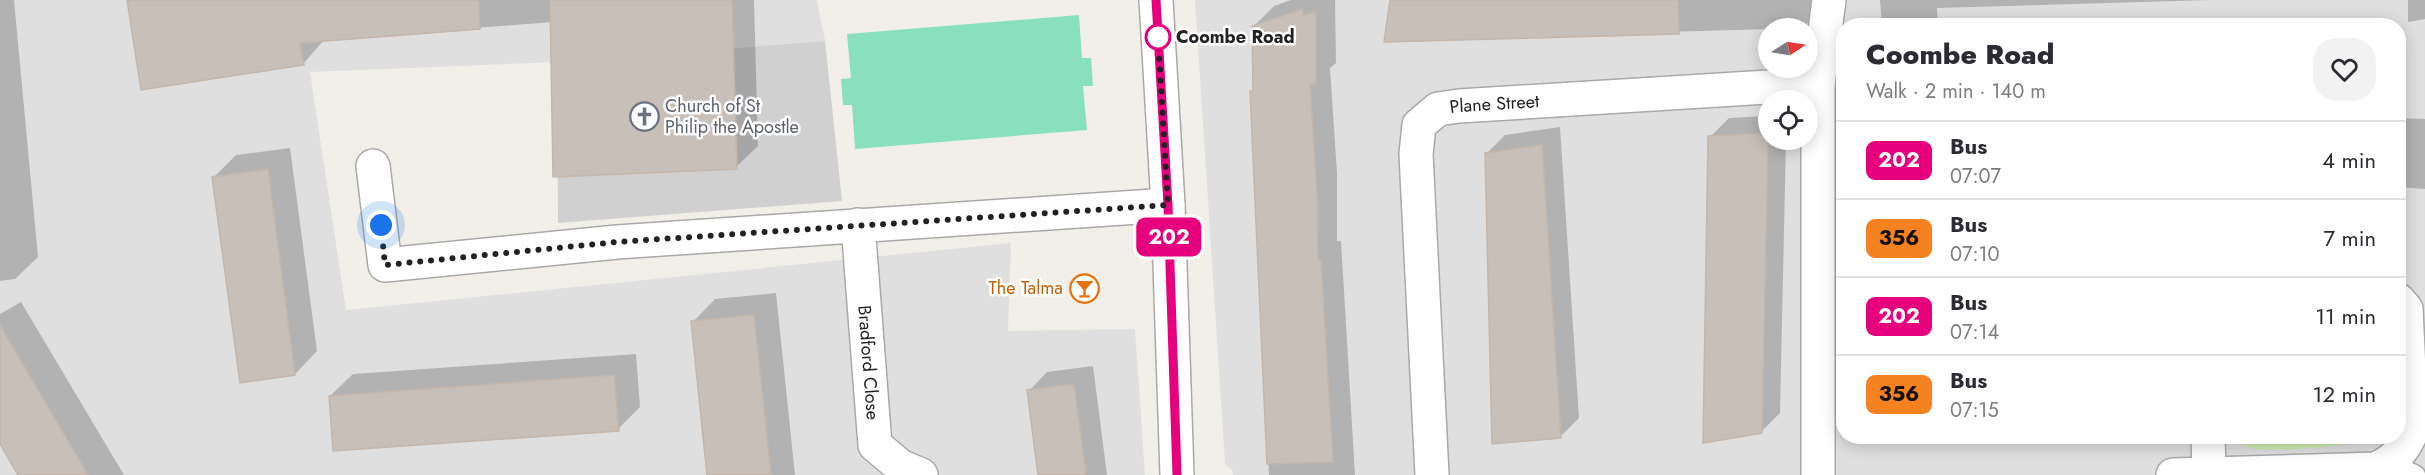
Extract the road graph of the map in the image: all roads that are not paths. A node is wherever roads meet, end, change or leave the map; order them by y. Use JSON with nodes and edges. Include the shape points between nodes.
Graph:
{"nodes":[{"id":1,"x":1156,"y":0,"type":"edge"},
{"id":2,"x":1829,"y":0,"type":"edge"},
{"id":3,"x":1818,"y":84,"type":"junction"},
{"id":4,"x":373,"y":166,"type":"dead end"},
{"id":5,"x":1168,"y":205,"type":"junction"},
{"id":6,"x":858,"y":225,"type":"junction"},
{"id":7,"x":2406,"y":309,"type":"edge"},
{"id":8,"x":2206,"y":444,"type":"edge"},
{"id":9,"x":2403,"y":468,"type":"edge"},
{"id":10,"x":2198,"y":474,"type":"edge"},
{"id":11,"x":921,"y":475,"type":"edge"},
{"id":12,"x":1177,"y":475,"type":"edge"},
{"id":13,"x":1432,"y":475,"type":"edge"},
{"id":14,"x":1818,"y":475,"type":"edge"},
{"id":15,"x":2173,"y":475,"type":"edge"}],
"edges":[{"from":1,"to":5,"type":"street"},
{"from":2,"to":3,"type":"street"},
{"from":3,"to":13,"type":"street","name":"Plane Street","via":[[1459,106],[1438,109],[1419,125],[1416,154]]},
{"from":3,"to":14,"type":"street"},
{"from":4,"to":6,"type":"street","via":[[385,265],[617,242]]},
{"from":5,"to":6,"type":"street"},
{"from":5,"to":12,"type":"street"},
{"from":6,"to":11,"type":"street","name":"Bradford Close","via":[[875,444],[900,466]]},
{"from":7,"to":9,"type":"street","via":[[2412,431],[2404,449]]},
{"from":8,"to":10,"type":"street"},
{"from":9,"to":10,"type":"street"},
{"from":10,"to":15,"type":"street"}]}
